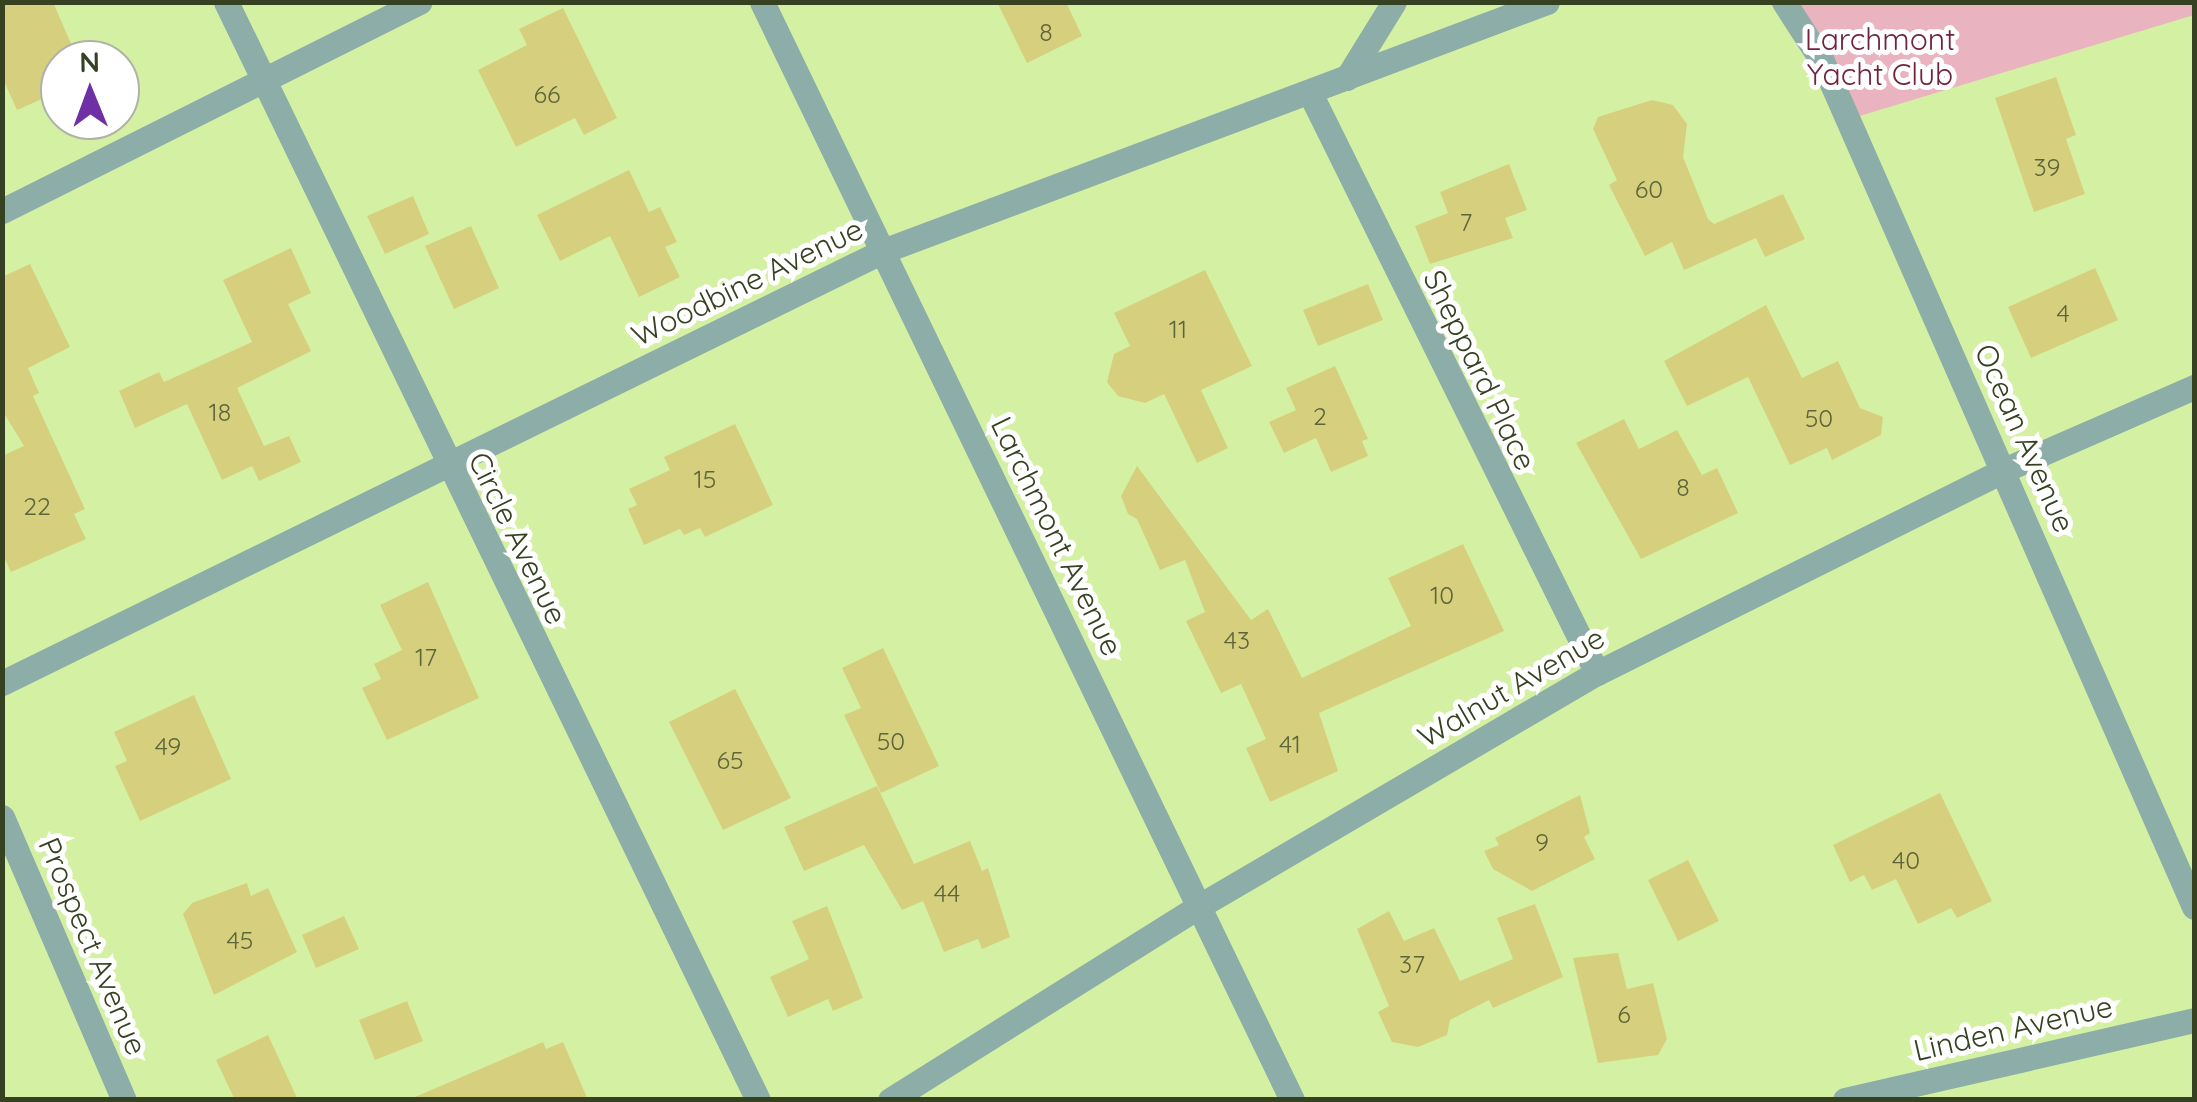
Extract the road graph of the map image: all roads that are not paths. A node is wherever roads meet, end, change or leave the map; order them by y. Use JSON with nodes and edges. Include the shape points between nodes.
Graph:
{"nodes":[{"id":1,"x":226,"y":2,"type":"edge"},
{"id":2,"x":420,"y":2,"type":"edge"},
{"id":3,"x":762,"y":2,"type":"edge"},
{"id":4,"x":1394,"y":2,"type":"edge"},
{"id":5,"x":1547,"y":2,"type":"edge"},
{"id":6,"x":1784,"y":2,"type":"edge"},
{"id":7,"x":1348,"y":78,"type":"junction"},
{"id":8,"x":264,"y":82,"type":"junction"},
{"id":9,"x":1310,"y":93,"type":"junction"},
{"id":10,"x":2,"y":211,"type":"edge"},
{"id":11,"x":882,"y":251,"type":"junction"},
{"id":12,"x":2194,"y":386,"type":"edge"},
{"id":13,"x":446,"y":466,"type":"junction"},
{"id":14,"x":2004,"y":470,"type":"junction"},
{"id":15,"x":1597,"y":673,"type":"junction"},
{"id":16,"x":2,"y":682,"type":"edge"},
{"id":17,"x":2,"y":817,"type":"edge"},
{"id":18,"x":1201,"y":905,"type":"junction"},
{"id":19,"x":2194,"y":907,"type":"edge"},
{"id":20,"x":2194,"y":1020,"type":"edge"},
{"id":21,"x":124,"y":1100,"type":"edge"},
{"id":22,"x":758,"y":1100,"type":"edge"},
{"id":23,"x":890,"y":1100,"type":"edge"},
{"id":24,"x":1292,"y":1100,"type":"edge"},
{"id":25,"x":1846,"y":1100,"type":"edge"}],
"edges":[{"from":1,"to":8,"type":"street","name":"Circle Avenue"},
{"from":2,"to":8,"type":"street"},
{"from":3,"to":11,"type":"street","name":"Larchmont Avenue"},
{"from":4,"to":7,"type":"street"},
{"from":5,"to":7,"type":"street","name":"Woodbine Avenue"},
{"from":6,"to":14,"type":"street","name":"Ocean Avenue","via":[[1822,61]]},
{"from":7,"to":9,"type":"street","name":"Woodbine Avenue"},
{"from":8,"to":10,"type":"street"},
{"from":8,"to":13,"type":"street","name":"Circle Avenue"},
{"from":9,"to":11,"type":"street","name":"Woodbine Avenue"},
{"from":9,"to":15,"type":"street","name":"Sheppard Place"},
{"from":11,"to":13,"type":"street","name":"Woodbine Avenue"},
{"from":11,"to":18,"type":"street","name":"Larchmont Avenue"},
{"from":12,"to":14,"type":"street","name":"Walnut Avenue"},
{"from":13,"to":16,"type":"street","name":"Woodbine Avenue"},
{"from":13,"to":22,"type":"street","name":"Circle Avenue"},
{"from":14,"to":15,"type":"street","name":"Walnut Avenue"},
{"from":14,"to":19,"type":"street","name":"Ocean Avenue"},
{"from":15,"to":18,"type":"street","name":"Walnut Avenue"},
{"from":17,"to":21,"type":"street","name":"Prospect Avenue"},
{"from":18,"to":23,"type":"street","name":"Walnut Avenue"},
{"from":18,"to":24,"type":"street","name":"Larchmont Avenue"},
{"from":20,"to":25,"type":"street","name":"Linden Avenue"}]}
